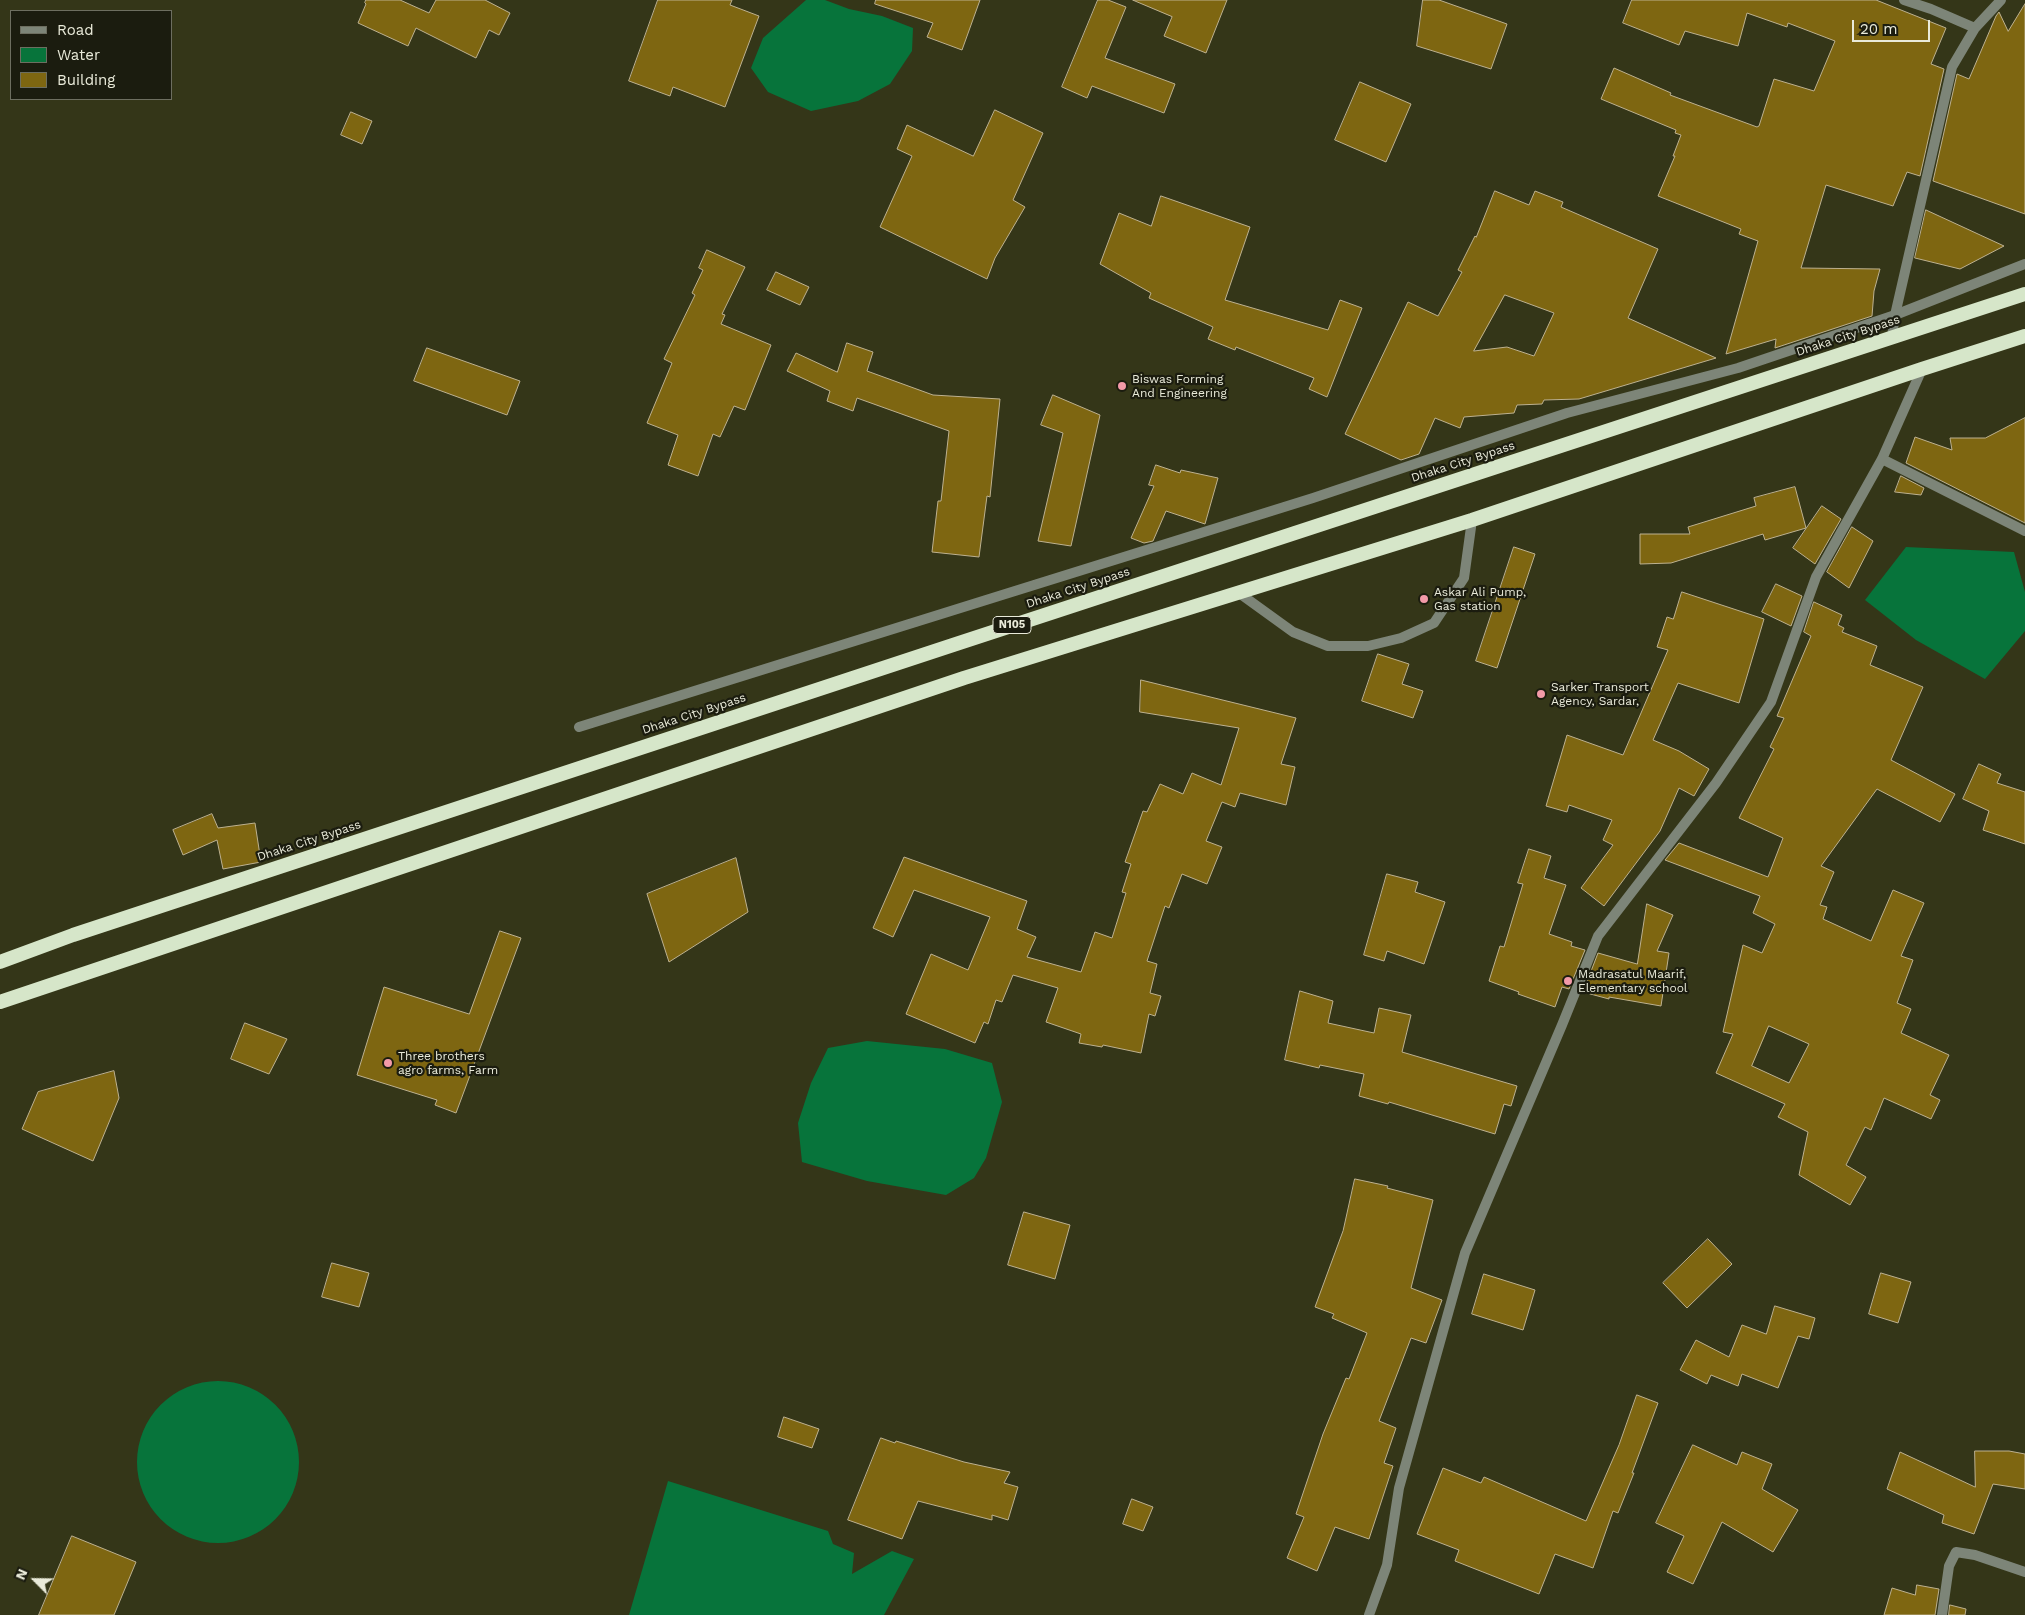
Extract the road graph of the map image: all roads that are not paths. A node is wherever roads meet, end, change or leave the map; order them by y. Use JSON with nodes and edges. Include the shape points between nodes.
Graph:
{"nodes":[{"id":1,"x":1904,"y":0,"type":"edge"},
{"id":2,"x":2001,"y":0,"type":"edge"},
{"id":3,"x":1975,"y":28,"type":"junction"},
{"id":4,"x":2025,"y":264,"type":"edge"},
{"id":5,"x":2025,"y":294,"type":"edge"},
{"id":6,"x":1895,"y":314,"type":"junction"},
{"id":7,"x":2025,"y":336,"type":"edge"},
{"id":8,"x":1892,"y":337,"type":"junction"},
{"id":9,"x":1922,"y":369,"type":"junction"},
{"id":10,"x":1882,"y":459,"type":"junction"},
{"id":11,"x":1472,"y":520,"type":"junction"},
{"id":12,"x":2025,"y":531,"type":"edge"},
{"id":13,"x":1239,"y":593,"type":"junction"},
{"id":14,"x":579,"y":728,"type":"dead end"},
{"id":15,"x":0,"y":962,"type":"edge"},
{"id":16,"x":0,"y":1002,"type":"edge"},
{"id":17,"x":2025,"y":1572,"type":"edge"},
{"id":18,"x":1370,"y":1615,"type":"edge"},
{"id":19,"x":1942,"y":1615,"type":"edge"}],
"edges":[{"from":1,"to":3,"type":"street"},
{"from":2,"to":3,"type":"street"},
{"from":3,"to":6,"type":"street","via":[[1952,67]]},
{"from":4,"to":6,"type":"street"},
{"from":5,"to":8,"type":"highway","name":"Dhaka City Bypass","number":"N105"},
{"from":6,"to":8,"type":"street"},
{"from":6,"to":14,"type":"street","via":[[1738,368],[1567,413],[1313,498]]},
{"from":7,"to":9,"type":"highway"},
{"from":8,"to":15,"type":"highway","name":"Dhaka City Bypass","number":"N105","via":[[82,932]]},
{"from":9,"to":10,"type":"street"},
{"from":9,"to":11,"type":"highway"},
{"from":10,"to":12,"type":"street"},
{"from":10,"to":18,"type":"street","via":[[1816,577],[1771,702],[1716,784],[1598,936],[1465,1252],[1398,1488],[1387,1566]]},
{"from":11,"to":13,"type":"highway"},
{"from":11,"to":13,"type":"street","via":[[1464,578],[1434,623],[1401,638],[1368,646],[1328,646],[1293,632]]},
{"from":13,"to":16,"type":"highway","via":[[955,681]]},
{"from":17,"to":19,"type":"street","via":[[1956,1552],[1950,1566]]}]}
